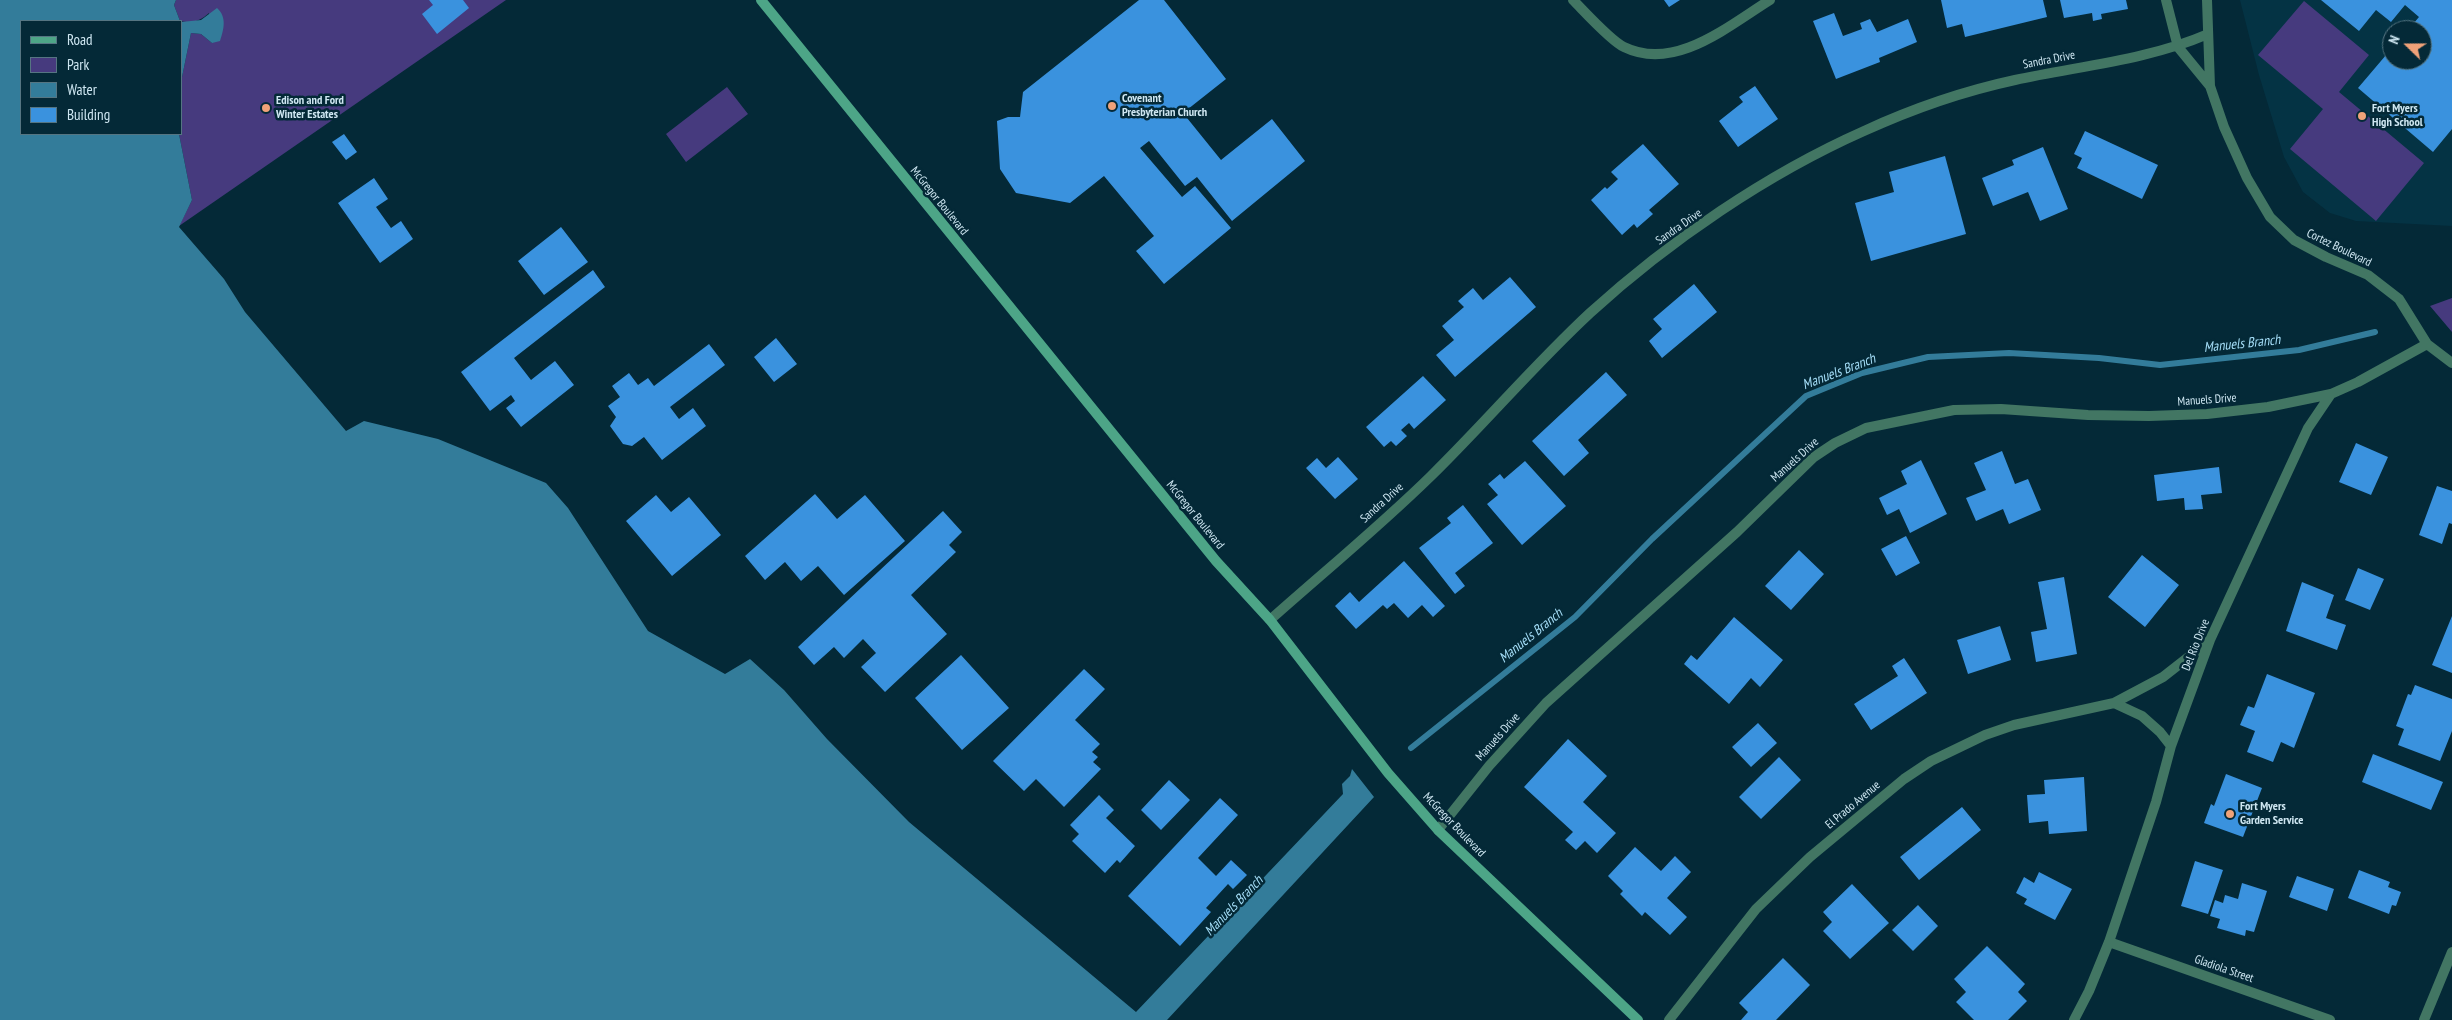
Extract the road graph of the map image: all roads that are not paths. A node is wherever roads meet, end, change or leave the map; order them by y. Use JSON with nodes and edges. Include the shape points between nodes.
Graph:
{"nodes":[{"id":1,"x":761,"y":0,"type":"edge"},
{"id":2,"x":1573,"y":0,"type":"edge"},
{"id":3,"x":1770,"y":0,"type":"edge"},
{"id":4,"x":2166,"y":0,"type":"edge"},
{"id":5,"x":2207,"y":0,"type":"edge"},
{"id":6,"x":2208,"y":34,"type":"junction"},
{"id":7,"x":2178,"y":47,"type":"junction"},
{"id":8,"x":2210,"y":86,"type":"junction"},
{"id":9,"x":2427,"y":344,"type":"junction"},
{"id":10,"x":2452,"y":363,"type":"edge"},
{"id":11,"x":2331,"y":394,"type":"junction"},
{"id":12,"x":1270,"y":620,"type":"junction"},
{"id":13,"x":2210,"y":640,"type":"junction"},
{"id":14,"x":2114,"y":703,"type":"junction"},
{"id":15,"x":2171,"y":746,"type":"junction"},
{"id":16,"x":1438,"y":830,"type":"junction"},
{"id":17,"x":2108,"y":942,"type":"junction"},
{"id":18,"x":2452,"y":952,"type":"edge"},
{"id":19,"x":1638,"y":1020,"type":"edge"},
{"id":20,"x":1669,"y":1020,"type":"edge"},
{"id":21,"x":2074,"y":1020,"type":"edge"},
{"id":22,"x":2330,"y":1020,"type":"edge"},
{"id":23,"x":2424,"y":1020,"type":"edge"}],
"edges":[{"from":1,"to":12,"type":"main road","name":"McGregor Boulevard","via":[[1216,561]]},
{"from":2,"to":3,"type":"street","via":[[1622,47],[1650,56],[1679,52]]},
{"from":4,"to":7,"type":"street","name":"Cortez Boulevard"},
{"from":5,"to":6,"type":"street","name":"Cortez Boulevard"},
{"from":6,"to":7,"type":"street","name":"Sandra Drive"},
{"from":6,"to":8,"type":"street","name":"Cortez Boulevard"},
{"from":7,"to":8,"type":"street","name":"Cortez Boulevard"},
{"from":7,"to":12,"type":"street","name":"Sandra Drive","via":[[2012,80],[1947,99],[1864,130],[1758,187],[1660,255],[1591,312],[1430,477]]},
{"from":8,"to":9,"type":"street","name":"Cortez Boulevard","via":[[2224,128],[2247,178],[2270,217],[2294,240],[2368,275],[2398,299]]},
{"from":9,"to":10,"type":"street","name":"Cortez Boulevard"},
{"from":9,"to":11,"type":"street"},
{"from":11,"to":13,"type":"street","name":"Del Rio Drive","via":[[2308,428]]},
{"from":11,"to":16,"type":"street","name":"Manuels Drive","via":[[2268,407],[2207,414],[2140,416],[2001,409],[1954,410],[1866,428],[1835,443],[1814,457],[1737,532],[1546,703],[1489,766]]},
{"from":12,"to":16,"type":"main road","name":"McGregor Boulevard","via":[[1388,773]]},
{"from":13,"to":14,"type":"street","name":"El Prado Avenue","via":[[2163,677]]},
{"from":13,"to":15,"type":"street","name":"Del Rio Drive"},
{"from":14,"to":15,"type":"street","via":[[2142,716]]},
{"from":14,"to":20,"type":"street","name":"El Prado Avenue","via":[[2060,713],[1999,730],[1955,748],[1904,779],[1810,857],[1756,909]]},
{"from":15,"to":17,"type":"street","name":"Del Rio Drive","via":[[2156,802]]},
{"from":16,"to":19,"type":"main road","name":"McGregor Boulevard"},
{"from":17,"to":21,"type":"street","name":"Del Rio Drive"},
{"from":17,"to":22,"type":"street","name":"Gladiola Street"},
{"from":18,"to":23,"type":"street"}]}
